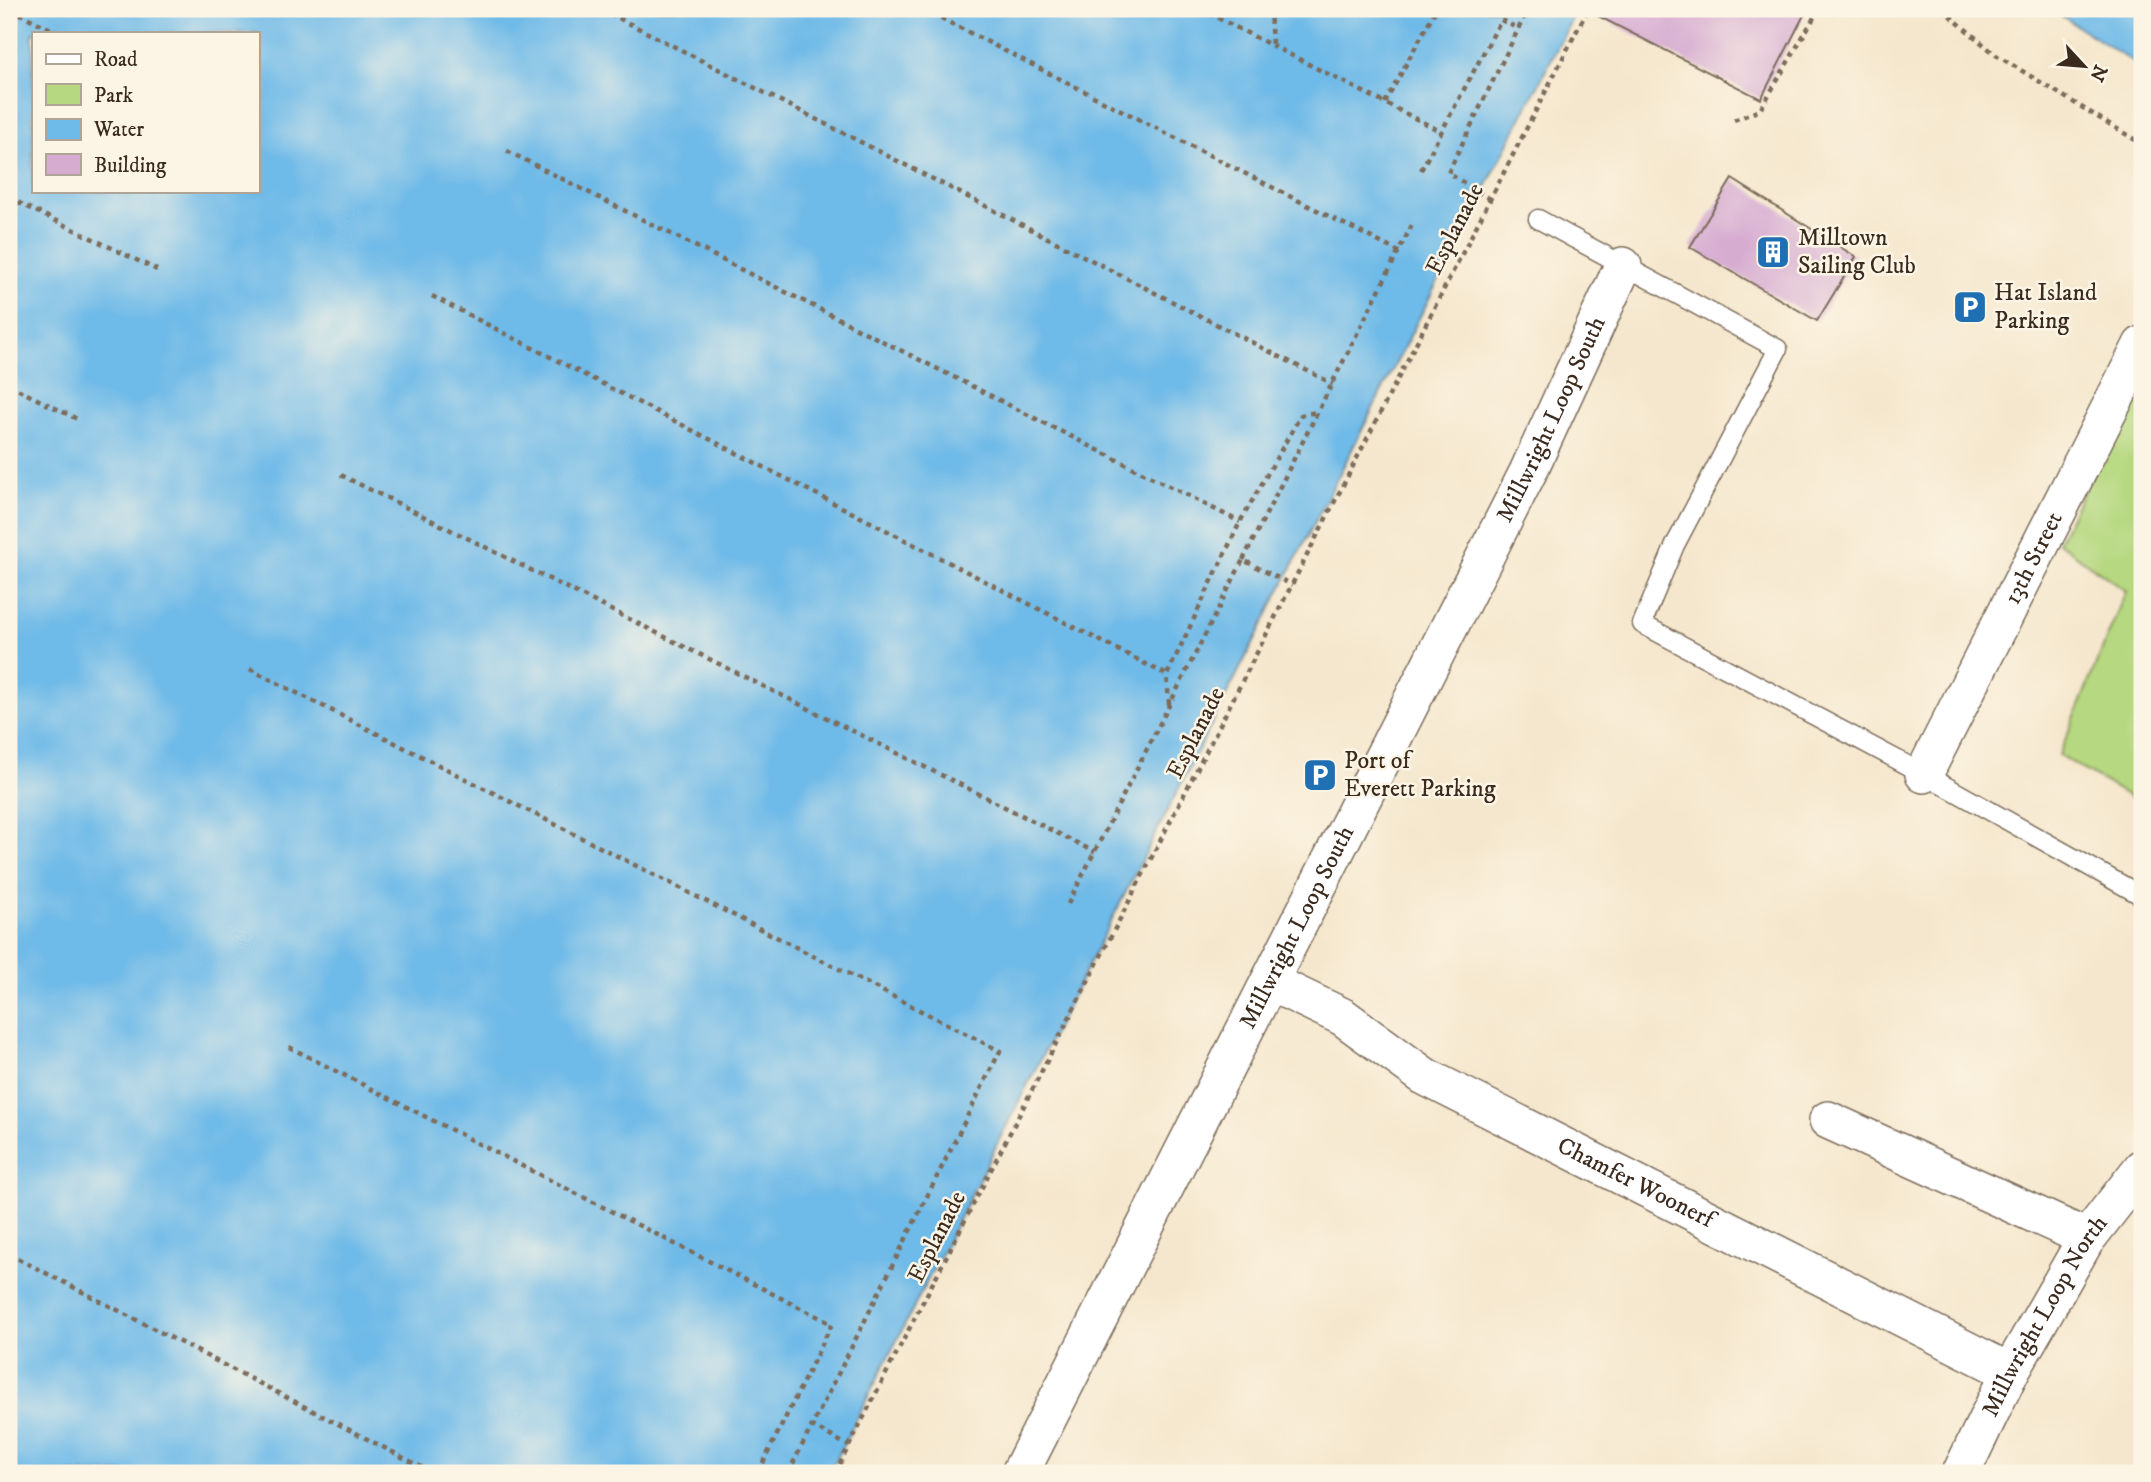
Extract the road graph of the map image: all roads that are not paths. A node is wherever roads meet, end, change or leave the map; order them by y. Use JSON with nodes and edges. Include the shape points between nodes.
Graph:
{"nodes":[{"id":1,"x":1538,"y":219,"type":"dead end"},
{"id":2,"x":1623,"y":265,"type":"junction"},
{"id":3,"x":2142,"y":345,"type":"edge"},
{"id":4,"x":1924,"y":774,"type":"junction"},
{"id":5,"x":2139,"y":887,"type":"edge"},
{"id":6,"x":1270,"y":982,"type":"junction"},
{"id":7,"x":1828,"y":1120,"type":"dead end"},
{"id":8,"x":2142,"y":1168,"type":"edge"},
{"id":9,"x":2087,"y":1238,"type":"junction"},
{"id":10,"x":2010,"y":1373,"type":"junction"},
{"id":11,"x":1020,"y":1473,"type":"edge"},
{"id":12,"x":1961,"y":1473,"type":"edge"}],
"edges":[{"from":1,"to":2,"type":"lane"},
{"from":2,"to":4,"type":"lane","via":[[1778,349],[1675,545],[1642,624]]},
{"from":2,"to":6,"type":"street","name":"Millwright Loop South","via":[[1528,472]]},
{"from":3,"to":4,"type":"street","name":"13th Street"},
{"from":4,"to":5,"type":"lane"},
{"from":6,"to":10,"type":"street","name":"Chamfer Woonerf","via":[[1343,1017],[1424,1076]]},
{"from":6,"to":11,"type":"street","name":"Millwright Loop South"},
{"from":7,"to":9,"type":"street"},
{"from":8,"to":9,"type":"street","name":"Millwright Loop North"},
{"from":9,"to":10,"type":"street","name":"Millwright Loop North"},
{"from":10,"to":12,"type":"street","name":"Millwright Loop North"}]}
